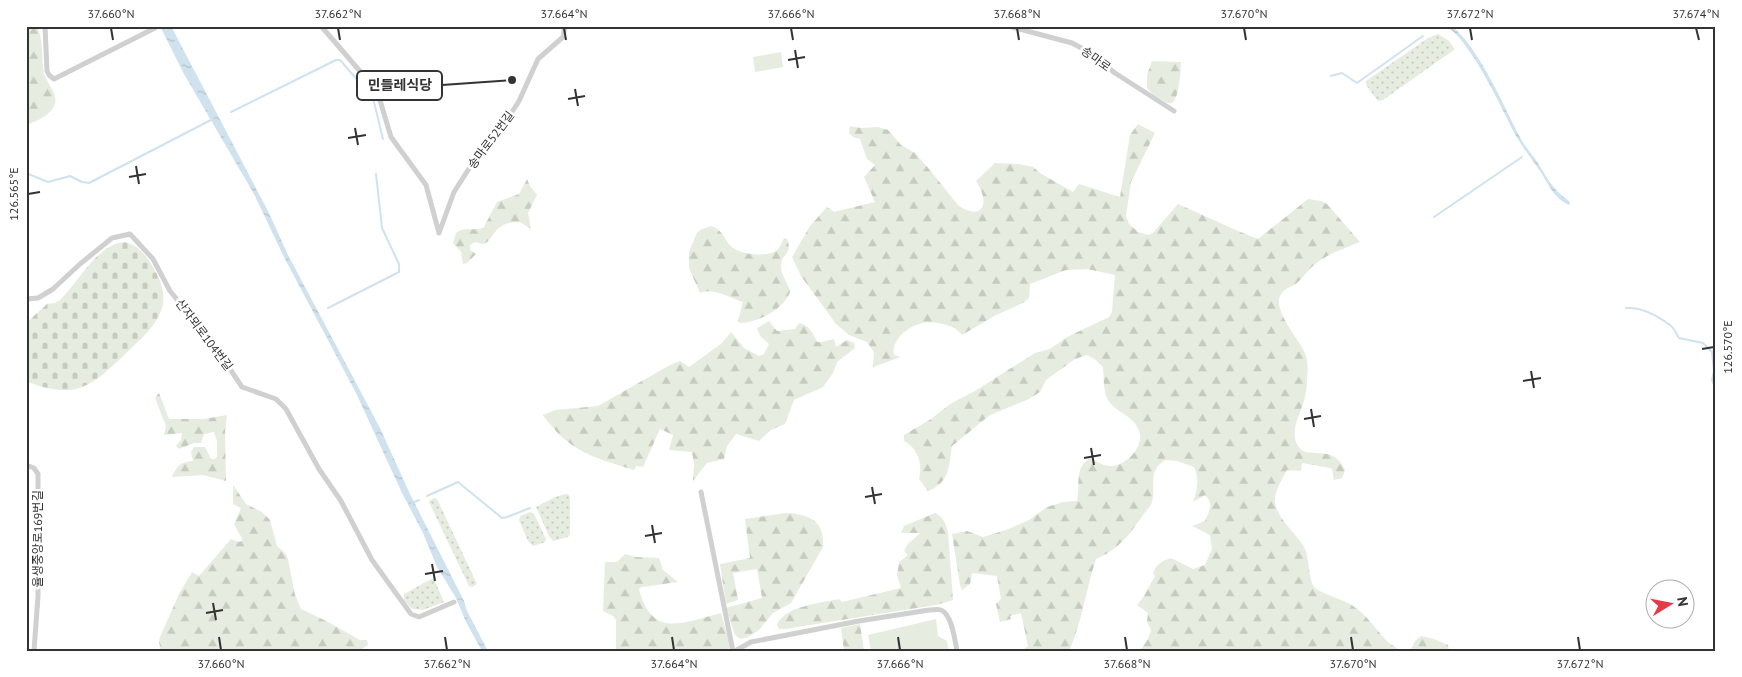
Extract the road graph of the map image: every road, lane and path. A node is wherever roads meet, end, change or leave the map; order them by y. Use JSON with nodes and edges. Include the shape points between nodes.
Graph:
{"nodes":[{"id":1,"x":45,"y":26,"type":"edge"},
{"id":2,"x":320,"y":26,"type":"edge"},
{"id":3,"x":565,"y":26,"type":"edge"},
{"id":4,"x":1008,"y":26,"type":"edge"},
{"id":5,"x":156,"y":28,"type":"dead end"},
{"id":6,"x":1174,"y":111,"type":"dead end"},
{"id":7,"x":26,"y":299,"type":"edge"},
{"id":8,"x":26,"y":465,"type":"edge"},
{"id":9,"x":701,"y":492,"type":"dead end"},
{"id":10,"x":454,"y":602,"type":"dead end"},
{"id":11,"x":34,"y":651,"type":"edge"},
{"id":12,"x":734,"y":651,"type":"edge"},
{"id":13,"x":957,"y":651,"type":"edge"}],
"edges":[{"from":1,"to":5,"type":"street","via":[[47,71],[54,78]]},
{"from":2,"to":3,"type":"street","name":"송마로52번길","via":[[380,98],[391,137],[426,185],[439,233],[454,192],[520,101],[538,59],[563,37]]},
{"from":4,"to":6,"type":"street","name":"송마로","via":[[1072,43]]},
{"from":7,"to":10,"type":"street","name":"산자뫼로104번길","via":[[38,298],[53,289],[112,238],[130,234],[153,259],[170,291],[212,342],[242,387],[270,396],[283,405],[372,560],[411,614],[419,617]]},
{"from":8,"to":11,"type":"street","name":"율생중앙로169번길","via":[[38,474],[38,596]]},
{"from":9,"to":12,"type":"street"},
{"from":12,"to":13,"type":"street","via":[[751,642],[859,620],[929,610],[941,610],[948,615]]}]}
